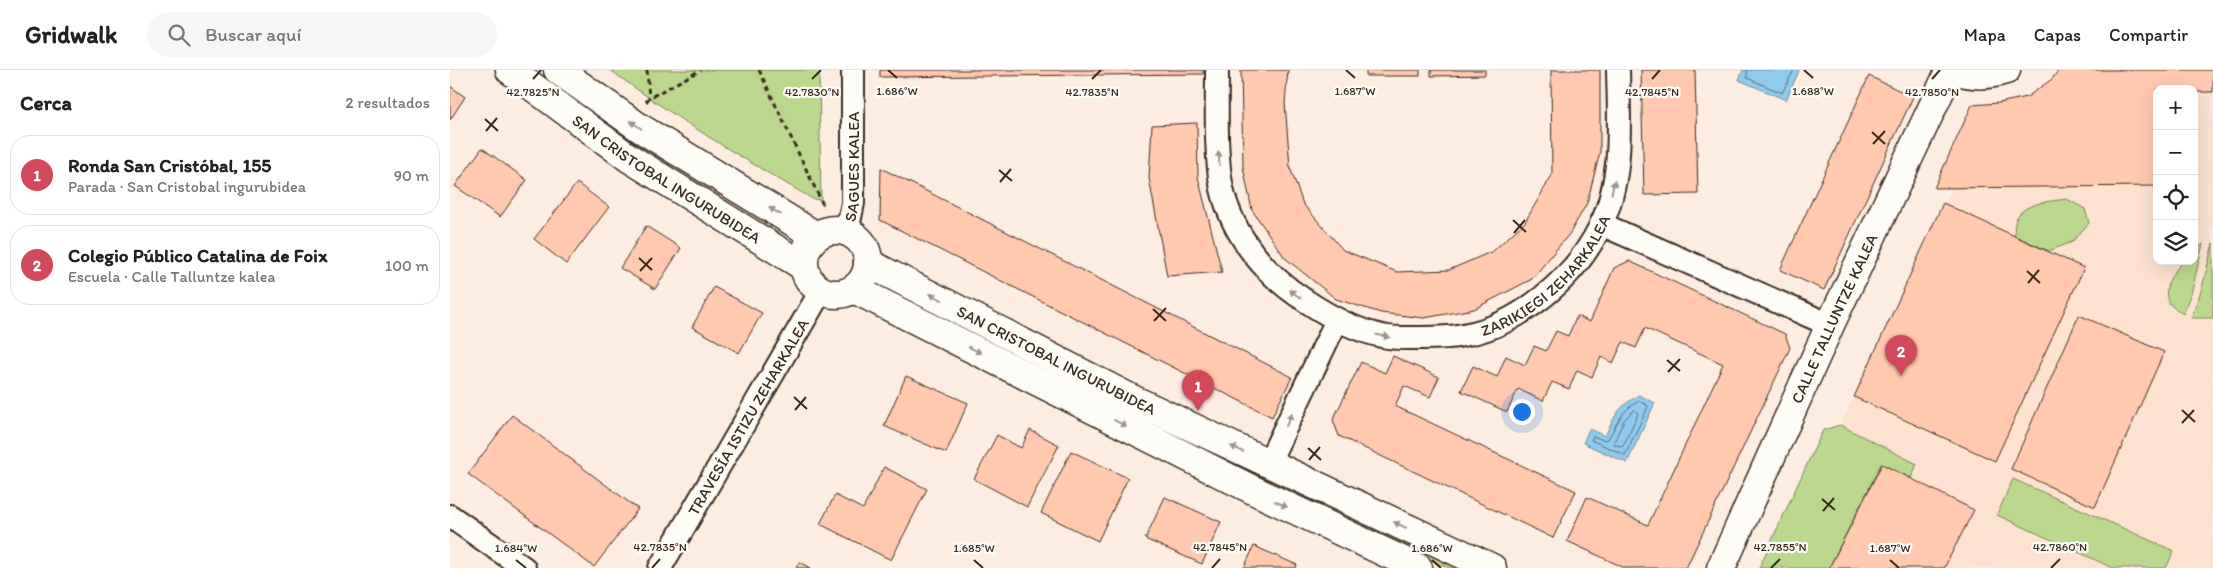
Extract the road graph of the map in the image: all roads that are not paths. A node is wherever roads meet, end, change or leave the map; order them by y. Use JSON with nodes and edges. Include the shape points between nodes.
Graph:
{"nodes":[{"id":1,"x":510,"y":70,"type":"edge"},
{"id":2,"x":558,"y":70,"type":"edge"},
{"id":3,"x":853,"y":70,"type":"edge"},
{"id":4,"x":1217,"y":70,"type":"edge"},
{"id":5,"x":1618,"y":70,"type":"edge"},
{"id":6,"x":1952,"y":70,"type":"edge"},
{"id":7,"x":2006,"y":70,"type":"edge"},
{"id":8,"x":1601,"y":224,"type":"junction"},
{"id":9,"x":848,"y":232,"type":"junction"},
{"id":10,"x":816,"y":236,"type":"junction"},
{"id":11,"x":868,"y":263,"type":"junction"},
{"id":12,"x":803,"y":266,"type":"junction"},
{"id":13,"x":854,"y":289,"type":"junction"},
{"id":14,"x":821,"y":290,"type":"junction"},
{"id":15,"x":1337,"y":320,"type":"junction"},
{"id":16,"x":1830,"y":325,"type":"junction"},
{"id":17,"x":1268,"y":464,"type":"junction"},
{"id":18,"x":450,"y":516,"type":"edge"},
{"id":19,"x":524,"y":568,"type":"edge"},
{"id":20,"x":660,"y":568,"type":"edge"},
{"id":21,"x":1418,"y":568,"type":"edge"},
{"id":22,"x":1492,"y":568,"type":"edge"},
{"id":23,"x":1721,"y":568,"type":"edge"}],
"edges":[{"from":1,"to":12,"type":"street","name":"SAN CRISTOBAL INGURUBIDEA","via":[[629,158]]},
{"from":10,"to":2,"type":"street","name":"SAN CRISTOBAL INGURUBIDEA","one_way":true,"via":[[640,128]]},
{"from":3,"to":9,"type":"street","name":"SAGUES KALEA","via":[[853,203]]},
{"from":15,"to":4,"type":"street","name":"ZARIKIEGI ZEHARKALEA","one_way":true,"via":[[1317,310],[1272,276],[1242,238],[1222,190]]},
{"from":8,"to":5,"type":"street","name":"ZARIKIEGI ZEHARKALEA","one_way":true,"via":[[1612,192],[1619,149]]},
{"from":6,"to":7,"type":"street","via":[[1971,75],[1991,75]]},
{"from":6,"to":16,"type":"street","name":"CALLE TALLUNTZE KALEA"},
{"from":15,"to":8,"type":"street","name":"ZARIKIEGI ZEHARKALEA","one_way":true,"via":[[1385,337],[1464,335],[1486,329],[1545,295],[1575,265]]},
{"from":8,"to":16,"type":"street"},
{"from":9,"to":10,"type":"street","via":[[837,229]]},
{"from":9,"to":11,"type":"street","via":[[859,239],[866,250]]},
{"from":10,"to":12,"type":"street","via":[[806,249]]},
{"from":11,"to":13,"type":"street","via":[[864,277]]},
{"from":17,"to":11,"type":"street","name":"SAN CRISTOBAL INGURUBIDEA","one_way":true,"via":[[1132,399]]},
{"from":12,"to":14,"type":"street","via":[[809,280]]},
{"from":13,"to":14,"type":"street","via":[[832,294]]},
{"from":13,"to":21,"type":"street","name":"SAN CRISTOBAL INGURUBIDEA","one_way":true,"via":[[1253,490]]},
{"from":14,"to":20,"type":"street","name":"TRAVESÍA ISTIZU ZEHARKALEA"},
{"from":17,"to":15,"type":"street","one_way":true},
{"from":16,"to":23,"type":"street","name":"CALLE TALLUNTZE KALEA"},
{"from":22,"to":17,"type":"street","name":"SAN CRISTOBAL INGURUBIDEA","one_way":true},
{"from":18,"to":19,"type":"street"}]}
